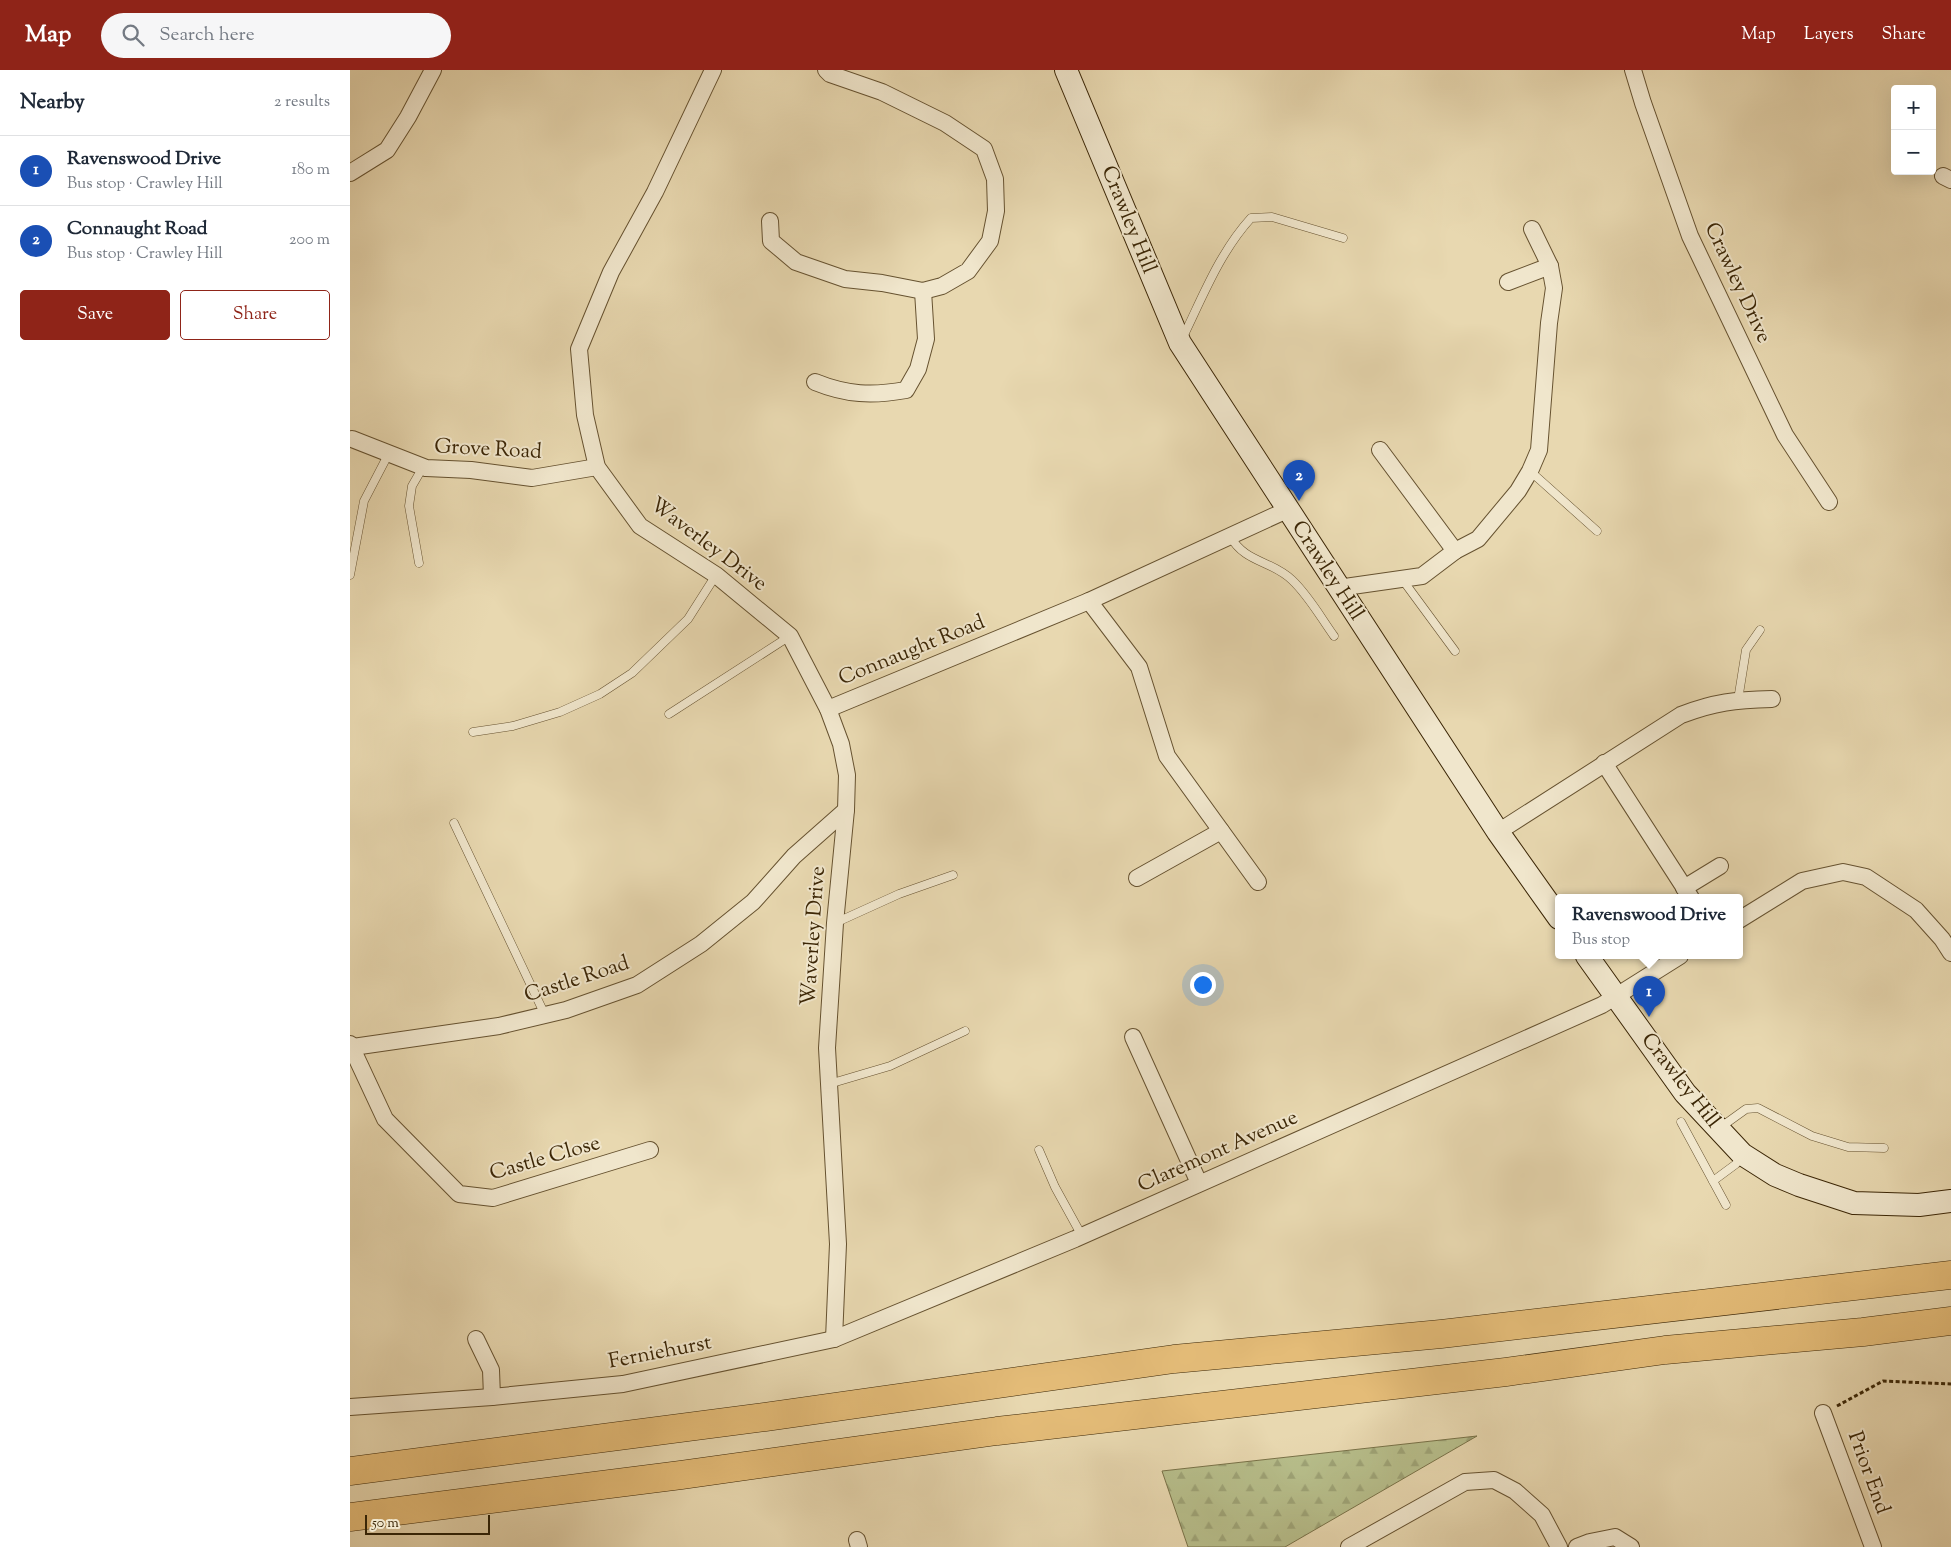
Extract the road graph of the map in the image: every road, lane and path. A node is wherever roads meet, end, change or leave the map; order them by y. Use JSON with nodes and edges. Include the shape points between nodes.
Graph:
{"nodes":[{"id":1,"x":433,"y":70,"type":"edge"},
{"id":2,"x":713,"y":70,"type":"edge"},
{"id":3,"x":826,"y":70,"type":"edge"},
{"id":4,"x":1066,"y":70,"type":"edge"},
{"id":5,"x":1634,"y":70,"type":"edge"},
{"id":6,"x":350,"y":172,"type":"edge"},
{"id":7,"x":770,"y":222,"type":"dead end"},
{"id":8,"x":1532,"y":229,"type":"dead end"},
{"id":9,"x":1343,"y":238,"type":"dead end"},
{"id":10,"x":1550,"y":266,"type":"junction"},
{"id":11,"x":1508,"y":282,"type":"dead end"},
{"id":12,"x":923,"y":291,"type":"junction"},
{"id":13,"x":1180,"y":343,"type":"junction"},
{"id":14,"x":815,"y":382,"type":"dead end"},
{"id":15,"x":352,"y":439,"type":"dead end"},
{"id":16,"x":1380,"y":450,"type":"dead end"},
{"id":17,"x":389,"y":453,"type":"junction"},
{"id":18,"x":423,"y":467,"type":"junction"},
{"id":19,"x":597,"y":467,"type":"junction"},
{"id":20,"x":1530,"y":471,"type":"junction"},
{"id":21,"x":1829,"y":502,"type":"dead end"},
{"id":22,"x":1288,"y":510,"type":"junction"},
{"id":23,"x":1597,"y":531,"type":"dead end"},
{"id":24,"x":1230,"y":536,"type":"junction"},
{"id":25,"x":1455,"y":551,"type":"junction"},
{"id":26,"x":419,"y":563,"type":"dead end"},
{"id":27,"x":716,"y":574,"type":"junction"},
{"id":28,"x":350,"y":575,"type":"edge"},
{"id":29,"x":1402,"y":579,"type":"junction"},
{"id":30,"x":1338,"y":588,"type":"junction"},
{"id":31,"x":1089,"y":601,"type":"junction"},
{"id":32,"x":1760,"y":630,"type":"dead end"},
{"id":33,"x":790,"y":636,"type":"junction"},
{"id":34,"x":1334,"y":636,"type":"dead end"},
{"id":35,"x":1455,"y":651,"type":"dead end"},
{"id":36,"x":1772,"y":699,"type":"dead end"},
{"id":37,"x":1738,"y":700,"type":"junction"},
{"id":38,"x":828,"y":709,"type":"junction"},
{"id":39,"x":669,"y":714,"type":"dead end"},
{"id":40,"x":473,"y":732,"type":"dead end"},
{"id":41,"x":1604,"y":763,"type":"junction"},
{"id":42,"x":846,"y":810,"type":"junction"},
{"id":43,"x":454,"y":823,"type":"dead end"},
{"id":44,"x":1221,"y":831,"type":"junction"},
{"id":45,"x":1498,"y":832,"type":"junction"},
{"id":46,"x":1720,"y":866,"type":"dead end"},
{"id":47,"x":953,"y":876,"type":"dead end"},
{"id":48,"x":1136,"y":878,"type":"dead end"},
{"id":49,"x":1258,"y":882,"type":"dead end"},
{"id":50,"x":1688,"y":893,"type":"edge"},
{"id":51,"x":1555,"y":912,"type":"edge"},
{"id":52,"x":1743,"y":918,"type":"edge"},
{"id":53,"x":834,"y":923,"type":"junction"},
{"id":54,"x":1951,"y":953,"type":"edge"},
{"id":55,"x":1589,"y":959,"type":"edge"},
{"id":56,"x":1675,"y":959,"type":"edge"},
{"id":57,"x":1615,"y":996,"type":"junction"},
{"id":58,"x":545,"y":1015,"type":"junction"},
{"id":59,"x":965,"y":1031,"type":"dead end"},
{"id":60,"x":1133,"y":1037,"type":"dead end"},
{"id":61,"x":351,"y":1047,"type":"edge"},
{"id":62,"x":829,"y":1084,"type":"junction"},
{"id":63,"x":1681,"y":1122,"type":"dead end"},
{"id":64,"x":1718,"y":1129,"type":"junction"},
{"id":65,"x":1884,"y":1148,"type":"dead end"},
{"id":66,"x":650,"y":1150,"type":"dead end"},
{"id":67,"x":1040,"y":1150,"type":"dead end"},
{"id":68,"x":1742,"y":1154,"type":"junction"},
{"id":69,"x":1713,"y":1181,"type":"junction"},
{"id":70,"x":1199,"y":1183,"type":"junction"},
{"id":71,"x":1951,"y":1201,"type":"edge"},
{"id":72,"x":1726,"y":1205,"type":"dead end"},
{"id":73,"x":1082,"y":1236,"type":"junction"},
{"id":74,"x":1951,"y":1275,"type":"edge"},
{"id":75,"x":1951,"y":1321,"type":"edge"},
{"id":76,"x":476,"y":1339,"type":"dead end"},
{"id":77,"x":834,"y":1339,"type":"junction"},
{"id":78,"x":1951,"y":1384,"type":"edge"},
{"id":79,"x":492,"y":1397,"type":"junction"},
{"id":80,"x":350,"y":1407,"type":"edge"},
{"id":81,"x":1823,"y":1413,"type":"joint"},
{"id":82,"x":350,"y":1472,"type":"edge"},
{"id":83,"x":350,"y":1517,"type":"edge"},
{"id":84,"x":1349,"y":1547,"type":"edge"},
{"id":85,"x":1559,"y":1547,"type":"edge"},
{"id":86,"x":1577,"y":1547,"type":"edge"},
{"id":87,"x":1632,"y":1547,"type":"edge"},
{"id":88,"x":1873,"y":1547,"type":"edge"}],
"edges":[{"from":1,"to":6,"type":"street","via":[[387,150]]},
{"from":2,"to":19,"type":"street","name":"Waverley Drive","via":[[655,192],[611,272],[579,349],[585,415]]},
{"from":3,"to":12,"type":"street","via":[[882,92],[945,123],[984,149],[995,179],[996,211],[990,241],[968,271],[942,286]]},
{"from":4,"to":13,"type":"street","name":"Crawley Hill"},
{"from":5,"to":21,"type":"street","name":"Crawley Drive","via":[[1690,236],[1785,435]]},
{"from":7,"to":12,"type":"street","via":[[771,241],[796,262],[845,279]]},
{"from":8,"to":10,"type":"street"},
{"from":9,"to":13,"type":"lane","via":[[1272,217],[1250,218],[1217,268]]},
{"from":10,"to":11,"type":"street"},
{"from":10,"to":20,"type":"street","via":[[1554,288],[1539,450]]},
{"from":12,"to":14,"type":"street","via":[[926,339],[918,369],[906,390],[858,393]]},
{"from":13,"to":22,"type":"street","name":"Crawley Hill"},
{"from":15,"to":17,"type":"street","name":"Grove Road"},
{"from":16,"to":25,"type":"street"},
{"from":17,"to":18,"type":"street","name":"Grove Road"},
{"from":17,"to":28,"type":"lane","via":[[364,501]]},
{"from":18,"to":19,"type":"street","name":"Grove Road","via":[[532,478]]},
{"from":18,"to":26,"type":"lane","via":[[412,486],[409,506]]},
{"from":19,"to":27,"type":"street","name":"Waverley Drive","via":[[640,526]]},
{"from":20,"to":23,"type":"lane"},
{"from":20,"to":25,"type":"street","via":[[1518,491],[1478,538]]},
{"from":22,"to":24,"type":"street","name":"Connaught Road"},
{"from":22,"to":30,"type":"street","name":"Crawley Hill"},
{"from":24,"to":31,"type":"street","name":"Connaught Road"},
{"from":24,"to":34,"type":"lane","via":[[1244,554],[1272,566],[1291,579]]},
{"from":25,"to":29,"type":"street","via":[[1422,576]]},
{"from":27,"to":33,"type":"street","name":"Waverley Drive"},
{"from":27,"to":40,"type":"lane","via":[[688,619],[632,673],[600,694],[513,726]]},
{"from":29,"to":30,"type":"street"},
{"from":29,"to":35,"type":"lane"},
{"from":30,"to":45,"type":"street","name":"Crawley Hill"},
{"from":31,"to":38,"type":"street","name":"Connaught Road"},
{"from":31,"to":44,"type":"street","via":[[1139,667],[1167,756]]},
{"from":32,"to":37,"type":"lane","via":[[1746,650]]},
{"from":33,"to":38,"type":"street","name":"Waverley Drive"},
{"from":33,"to":39,"type":"lane"},
{"from":36,"to":37,"type":"street"},
{"from":37,"to":41,"type":"street","via":[[1709,704],[1681,714]]},
{"from":38,"to":42,"type":"street","name":"Waverley Drive","via":[[841,744],[847,775]]},
{"from":41,"to":45,"type":"street"},
{"from":41,"to":50,"type":"street"},
{"from":42,"to":53,"type":"street","name":"Waverley Drive"},
{"from":42,"to":58,"type":"street","name":"Castle Road","via":[[794,856],[752,902],[701,944],[637,985]]},
{"from":43,"to":58,"type":"lane"},
{"from":44,"to":48,"type":"street"},
{"from":44,"to":49,"type":"street"},
{"from":45,"to":51,"type":"street","name":"Crawley Hill"},
{"from":46,"to":50,"type":"street"},
{"from":47,"to":53,"type":"lane","via":[[899,894]]},
{"from":52,"to":54,"type":"street","via":[[1802,881],[1843,872],[1866,877],[1916,910]]},
{"from":53,"to":62,"type":"street","name":"Waverley Drive","via":[[827,1048]]},
{"from":55,"to":57,"type":"street","name":"Crawley Hill"},
{"from":56,"to":57,"type":"street","name":"Claremont Avenue"},
{"from":57,"to":64,"type":"street","name":"Crawley Hill","via":[[1685,1093]]},
{"from":57,"to":70,"type":"street","name":"Claremont Avenue","via":[[1602,1005]]},
{"from":58,"to":61,"type":"street","name":"Castle Road","via":[[499,1026]]},
{"from":59,"to":62,"type":"lane","via":[[890,1066]]},
{"from":60,"to":70,"type":"street"},
{"from":61,"to":66,"type":"street","name":"Castle Close","via":[[385,1119],[458,1194],[493,1198]]},
{"from":62,"to":77,"type":"street","name":"Waverley Drive","via":[[838,1244]]},
{"from":63,"to":69,"type":"lane","name":"Crawley Hill"},
{"from":64,"to":65,"type":"lane","via":[[1746,1109],[1758,1108],[1812,1136],[1848,1147]]},
{"from":64,"to":68,"type":"street","name":"Crawley Hill"},
{"from":67,"to":73,"type":"lane"},
{"from":68,"to":69,"type":"lane","via":[[1736,1164]]},
{"from":68,"to":71,"type":"street","name":"Crawley Hill","via":[[1799,1186],[1854,1203],[1919,1205]]},
{"from":69,"to":72,"type":"lane","name":"Crawley Hill"},
{"from":70,"to":73,"type":"street","name":"Claremont Avenue"},
{"from":73,"to":77,"type":"street","name":"Claremont Avenue"},
{"from":74,"to":82,"type":"highway","via":[[1441,1334],[1174,1360]]},
{"from":75,"to":83,"type":"highway","via":[[1665,1350],[997,1431]]},
{"from":76,"to":79,"type":"street","via":[[491,1370]]},
{"from":77,"to":79,"type":"street","name":"Ferniehurst","via":[[623,1384]]},
{"from":78,"to":81,"type":"path","via":[[1883,1381]]},
{"from":79,"to":80,"type":"street","name":"Ferniehurst"},
{"from":81,"to":88,"type":"street","name":"Prior End"},
{"from":84,"to":85,"type":"street","via":[[1465,1482],[1494,1480],[1515,1491],[1542,1515]]},
{"from":86,"to":87,"type":"street","via":[[1615,1538]]}]}
